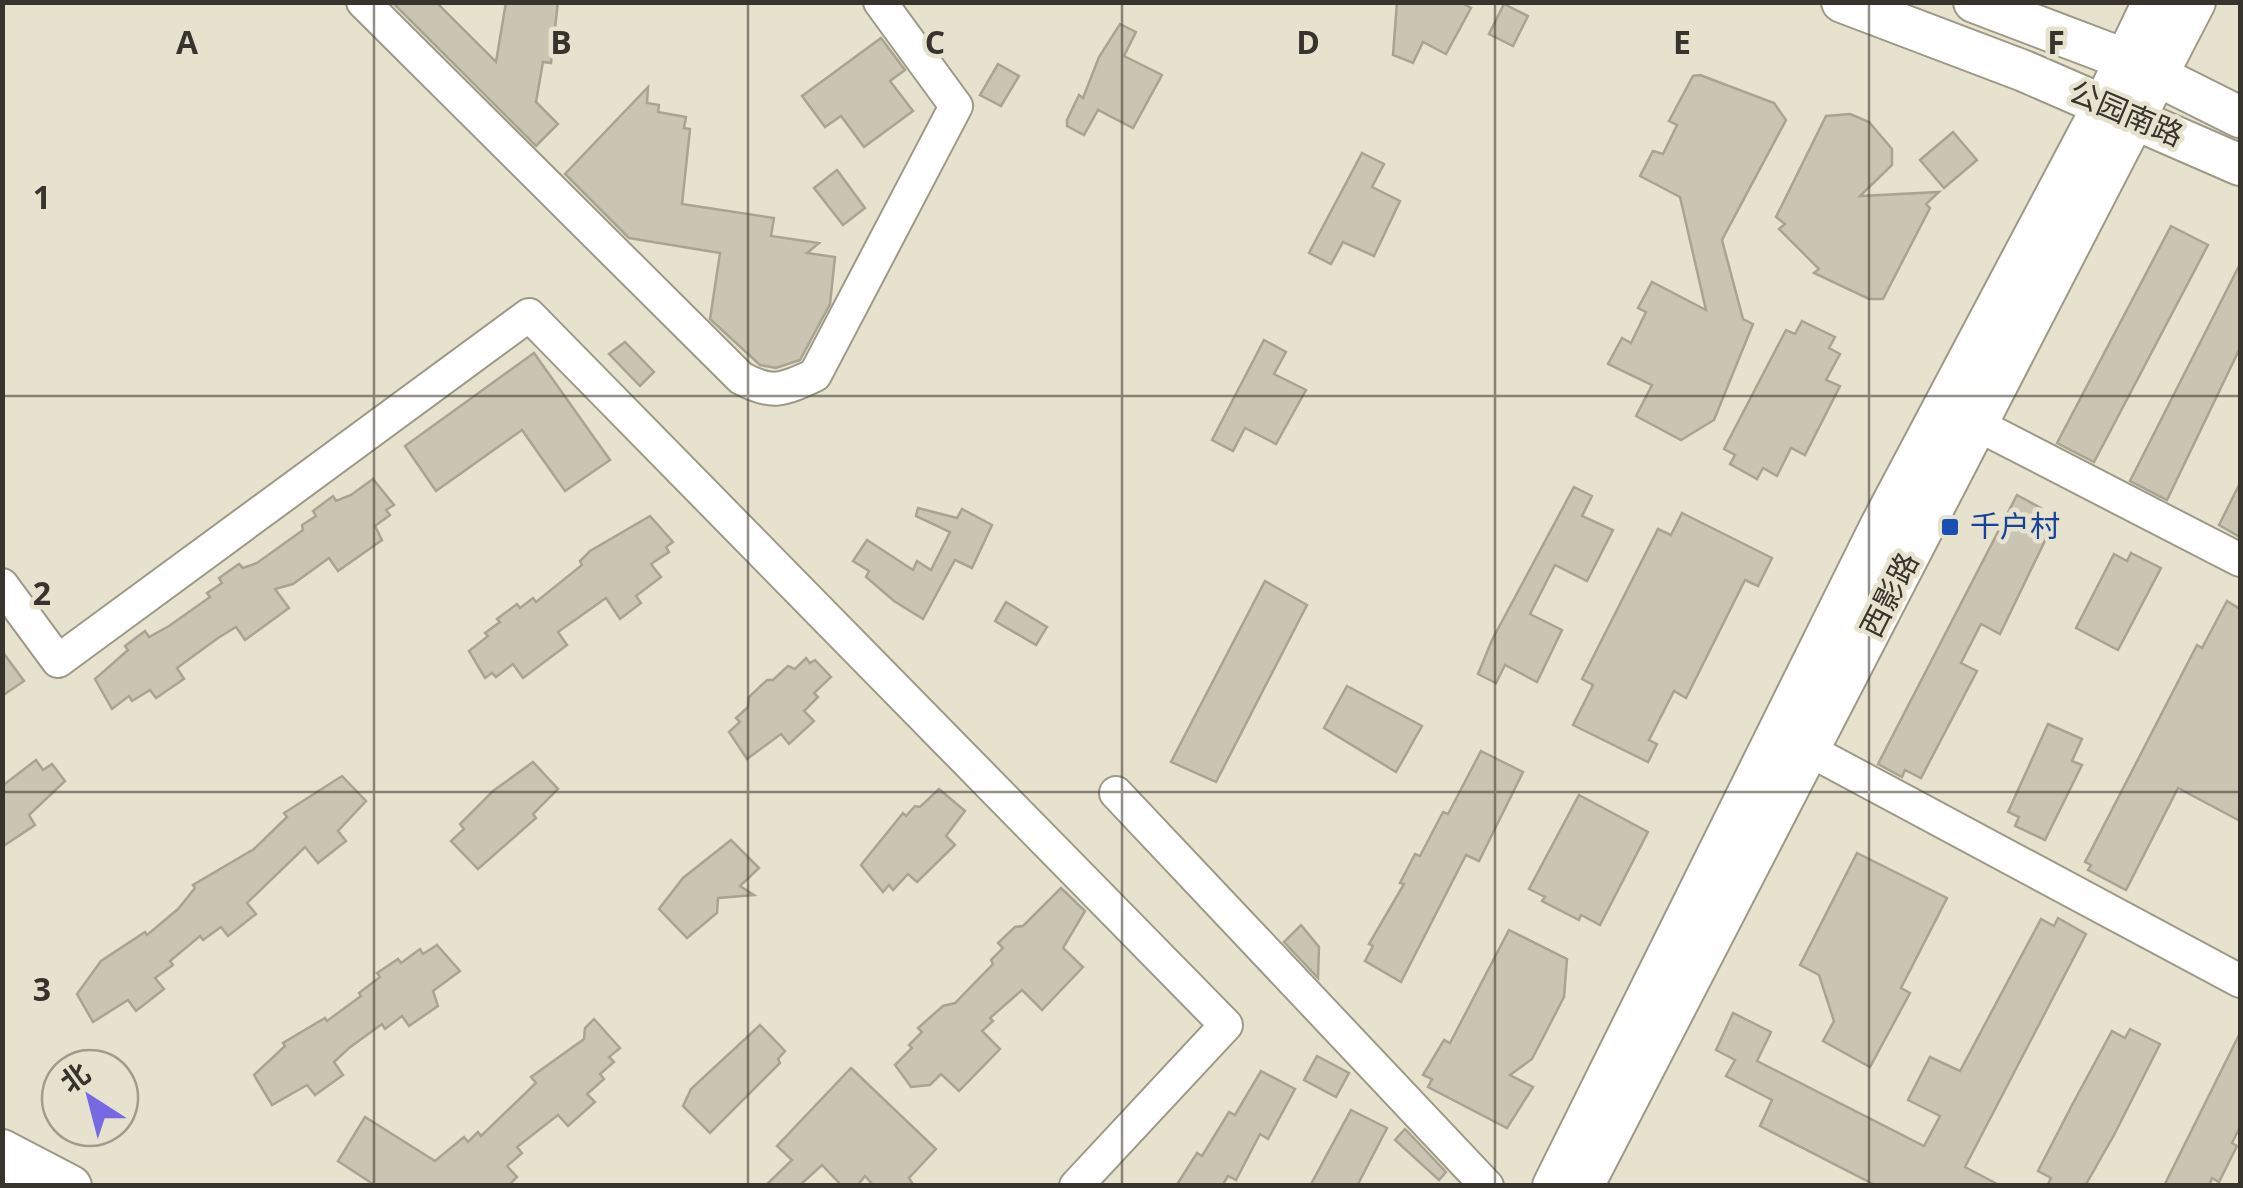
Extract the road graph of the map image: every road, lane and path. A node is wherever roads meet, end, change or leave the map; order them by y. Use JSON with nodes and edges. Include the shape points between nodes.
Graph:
{"nodes":[{"id":1,"x":363,"y":2,"type":"edge"},
{"id":2,"x":880,"y":2,"type":"edge"},
{"id":3,"x":1842,"y":2,"type":"edge"},
{"id":4,"x":1974,"y":2,"type":"edge"},
{"id":5,"x":2152,"y":2,"type":"edge"},
{"id":6,"x":2194,"y":2,"type":"edge"},
{"id":7,"x":2141,"y":67,"type":"junction"},
{"id":8,"x":2121,"y":110,"type":"junction"},
{"id":9,"x":2240,"y":117,"type":"edge"},
{"id":10,"x":2240,"y":166,"type":"edge"},
{"id":11,"x":1978,"y":425,"type":"junction"},
{"id":12,"x":2240,"y":560,"type":"edge"},
{"id":13,"x":2,"y":585,"type":"edge"},
{"id":14,"x":1810,"y":750,"type":"junction"},
{"id":15,"x":1116,"y":793,"type":"dead end"},
{"id":16,"x":2240,"y":981,"type":"edge"},
{"id":17,"x":2,"y":1150,"type":"edge"},
{"id":18,"x":71,"y":1186,"type":"edge"},
{"id":19,"x":1076,"y":1186,"type":"edge"},
{"id":20,"x":1487,"y":1186,"type":"edge"},
{"id":21,"x":1553,"y":1186,"type":"edge"},
{"id":22,"x":1583,"y":1186,"type":"edge"}],
"edges":[{"from":1,"to":2,"type":"street","via":[[741,378],[764,390],[815,375],[956,106]]},
{"from":3,"to":8,"type":"main road","name":"公园南路"},
{"from":4,"to":7,"type":"main road","name":"公园南路"},
{"from":5,"to":7,"type":"main road","name":"西影路"},
{"from":6,"to":7,"type":"main road","name":"西影路"},
{"from":7,"to":8,"type":"main road","name":"西影路"},
{"from":7,"to":9,"type":"main road","name":"公园南路"},
{"from":8,"to":10,"type":"main road","name":"公园南路"},
{"from":8,"to":11,"type":"main road","name":"西影路"},
{"from":8,"to":21,"type":"main road","name":"西影路","via":[[1881,524]]},
{"from":11,"to":12,"type":"street"},
{"from":11,"to":14,"type":"main road","name":"西影路"},
{"from":13,"to":19,"type":"street","via":[[58,661],[529,315],[1226,1025]]},
{"from":14,"to":16,"type":"street"},
{"from":14,"to":22,"type":"main road","name":"西影路"},
{"from":15,"to":20,"type":"street"},
{"from":17,"to":18,"type":"main road"}]}
